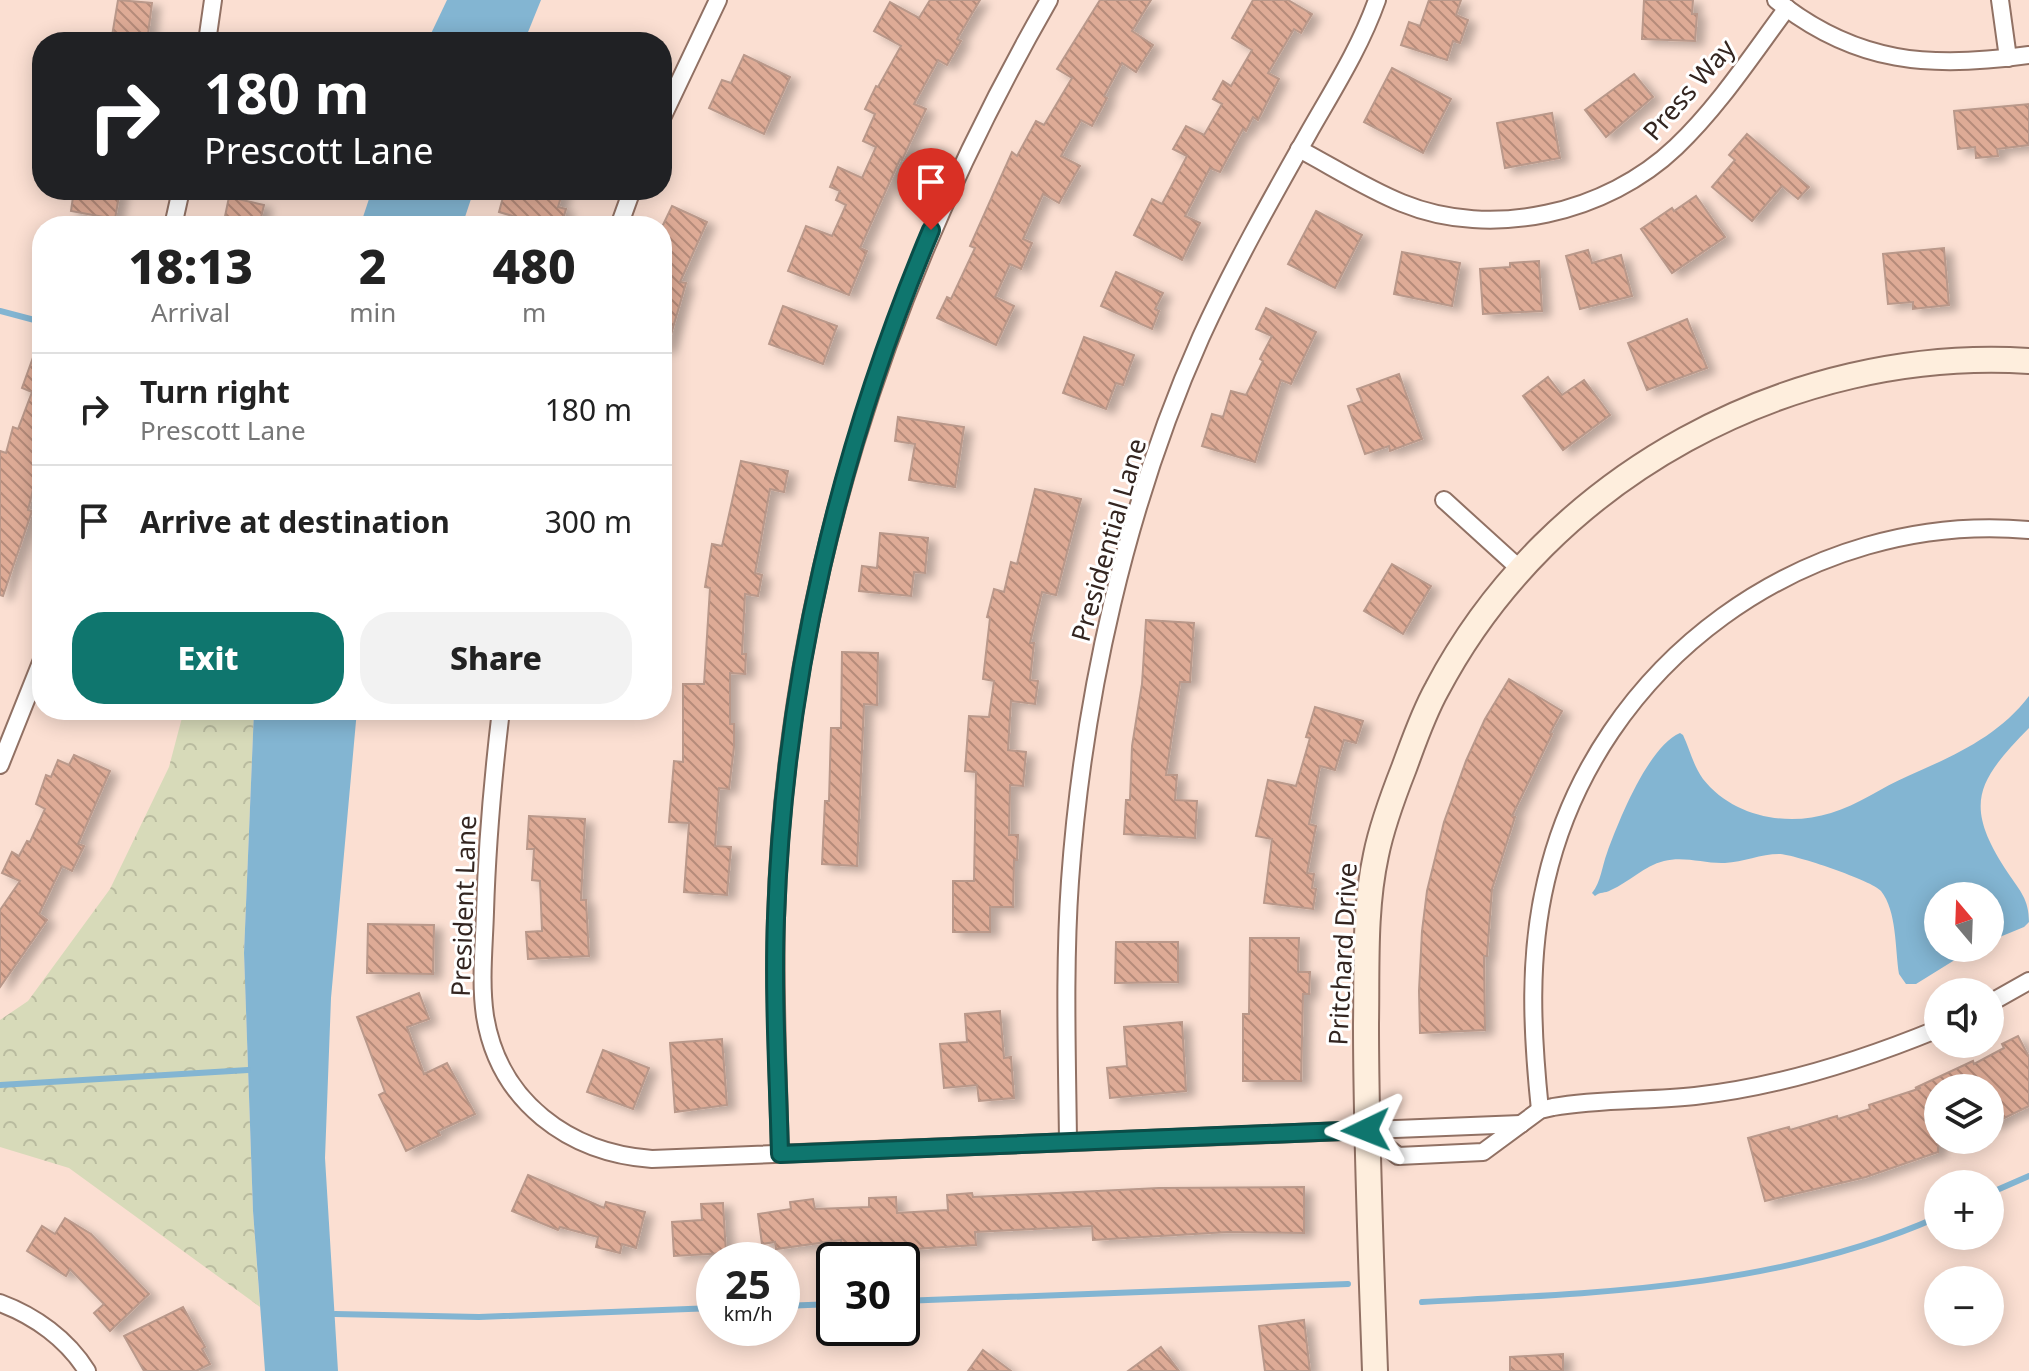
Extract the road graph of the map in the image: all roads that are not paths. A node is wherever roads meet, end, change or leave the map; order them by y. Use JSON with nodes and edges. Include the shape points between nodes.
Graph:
{"nodes":[{"id":1,"x":213,"y":0,"type":"edge"},
{"id":2,"x":718,"y":0,"type":"edge"},
{"id":3,"x":1049,"y":0,"type":"edge"},
{"id":4,"x":1377,"y":0,"type":"edge"},
{"id":5,"x":2000,"y":0,"type":"edge"},
{"id":6,"x":1782,"y":4,"type":"edge"},
{"id":7,"x":208,"y":32,"type":"edge"},
{"id":8,"x":2029,"y":55,"type":"edge"},
{"id":9,"x":2008,"y":58,"type":"junction"},
{"id":10,"x":672,"y":97,"type":"edge"},
{"id":11,"x":1299,"y":149,"type":"junction"},
{"id":12,"x":2029,"y":361,"type":"edge"},
{"id":13,"x":1444,"y":500,"type":"dead end"},
{"id":14,"x":2029,"y":530,"type":"edge"},
{"id":15,"x":1520,"y":569,"type":"junction"},
{"id":16,"x":32,"y":685,"type":"edge"},
{"id":17,"x":500,"y":720,"type":"edge"},
{"id":18,"x":0,"y":765,"type":"edge"},
{"id":19,"x":2029,"y":981,"type":"edge"},
{"id":20,"x":2004,"y":995,"type":"edge"},
{"id":21,"x":1924,"y":1034,"type":"edge"},
{"id":22,"x":1540,"y":1110,"type":"junction"},
{"id":23,"x":1521,"y":1124,"type":"junction"},
{"id":24,"x":1366,"y":1130,"type":"junction"},
{"id":25,"x":1068,"y":1141,"type":"junction"},
{"id":26,"x":780,"y":1154,"type":"junction"},
{"id":27,"x":0,"y":1303,"type":"edge"},
{"id":28,"x":87,"y":1371,"type":"edge"},
{"id":29,"x":1375,"y":1371,"type":"edge"}],
"edges":[{"from":1,"to":7,"type":"street"},
{"from":2,"to":10,"type":"street"},
{"from":3,"to":26,"type":"street","via":[[972,140],[913,275],[864,410],[825,548],[786,776],[781,841],[775,983]]},
{"from":4,"to":11,"type":"street","name":"Presidential Lane","via":[[1358,45]]},
{"from":5,"to":9,"type":"street"},
{"from":6,"to":9,"type":"street","via":[[1835,38],[1891,57],[1949,63]]},
{"from":6,"to":11,"type":"street","name":"Press Way","via":[[1713,106],[1676,147],[1615,190],[1568,208],[1519,218],[1438,214],[1393,199]]},
{"from":8,"to":9,"type":"street"},
{"from":11,"to":25,"type":"street","name":"Presidential Lane","via":[[1200,341],[1148,478],[1103,643],[1076,804],[1070,884]]},
{"from":12,"to":15,"type":"street","name":"Pritchard Drive","via":[[1963,360],[1880,369],[1735,413],[1621,481]]},
{"from":13,"to":15,"type":"street"},
{"from":14,"to":22,"type":"street","via":[[1917,534],[1814,563],[1726,613],[1646,685],[1580,785],[1546,880],[1533,974]]},
{"from":15,"to":24,"type":"street","name":"Pritchard Drive","via":[[1436,689],[1385,820],[1370,898]]},
{"from":16,"to":18,"type":"street"},
{"from":17,"to":26,"type":"street","name":"President Lane","via":[[486,874],[483,992],[491,1040],[505,1071],[552,1125],[590,1147],[652,1159]]},
{"from":19,"to":20,"type":"street"},
{"from":21,"to":22,"type":"street","via":[[1835,1067],[1739,1090]]},
{"from":22,"to":23,"type":"street"},
{"from":23,"to":24,"type":"street","name":"President Lane"},
{"from":23,"to":24,"type":"street","via":[[1483,1152],[1398,1156]]},
{"from":24,"to":25,"type":"street","name":"President Lane"},
{"from":24,"to":29,"type":"street","name":"Pritchard Drive"},
{"from":25,"to":26,"type":"street","name":"President Lane"},
{"from":27,"to":28,"type":"street","via":[[55,1334]]}]}
